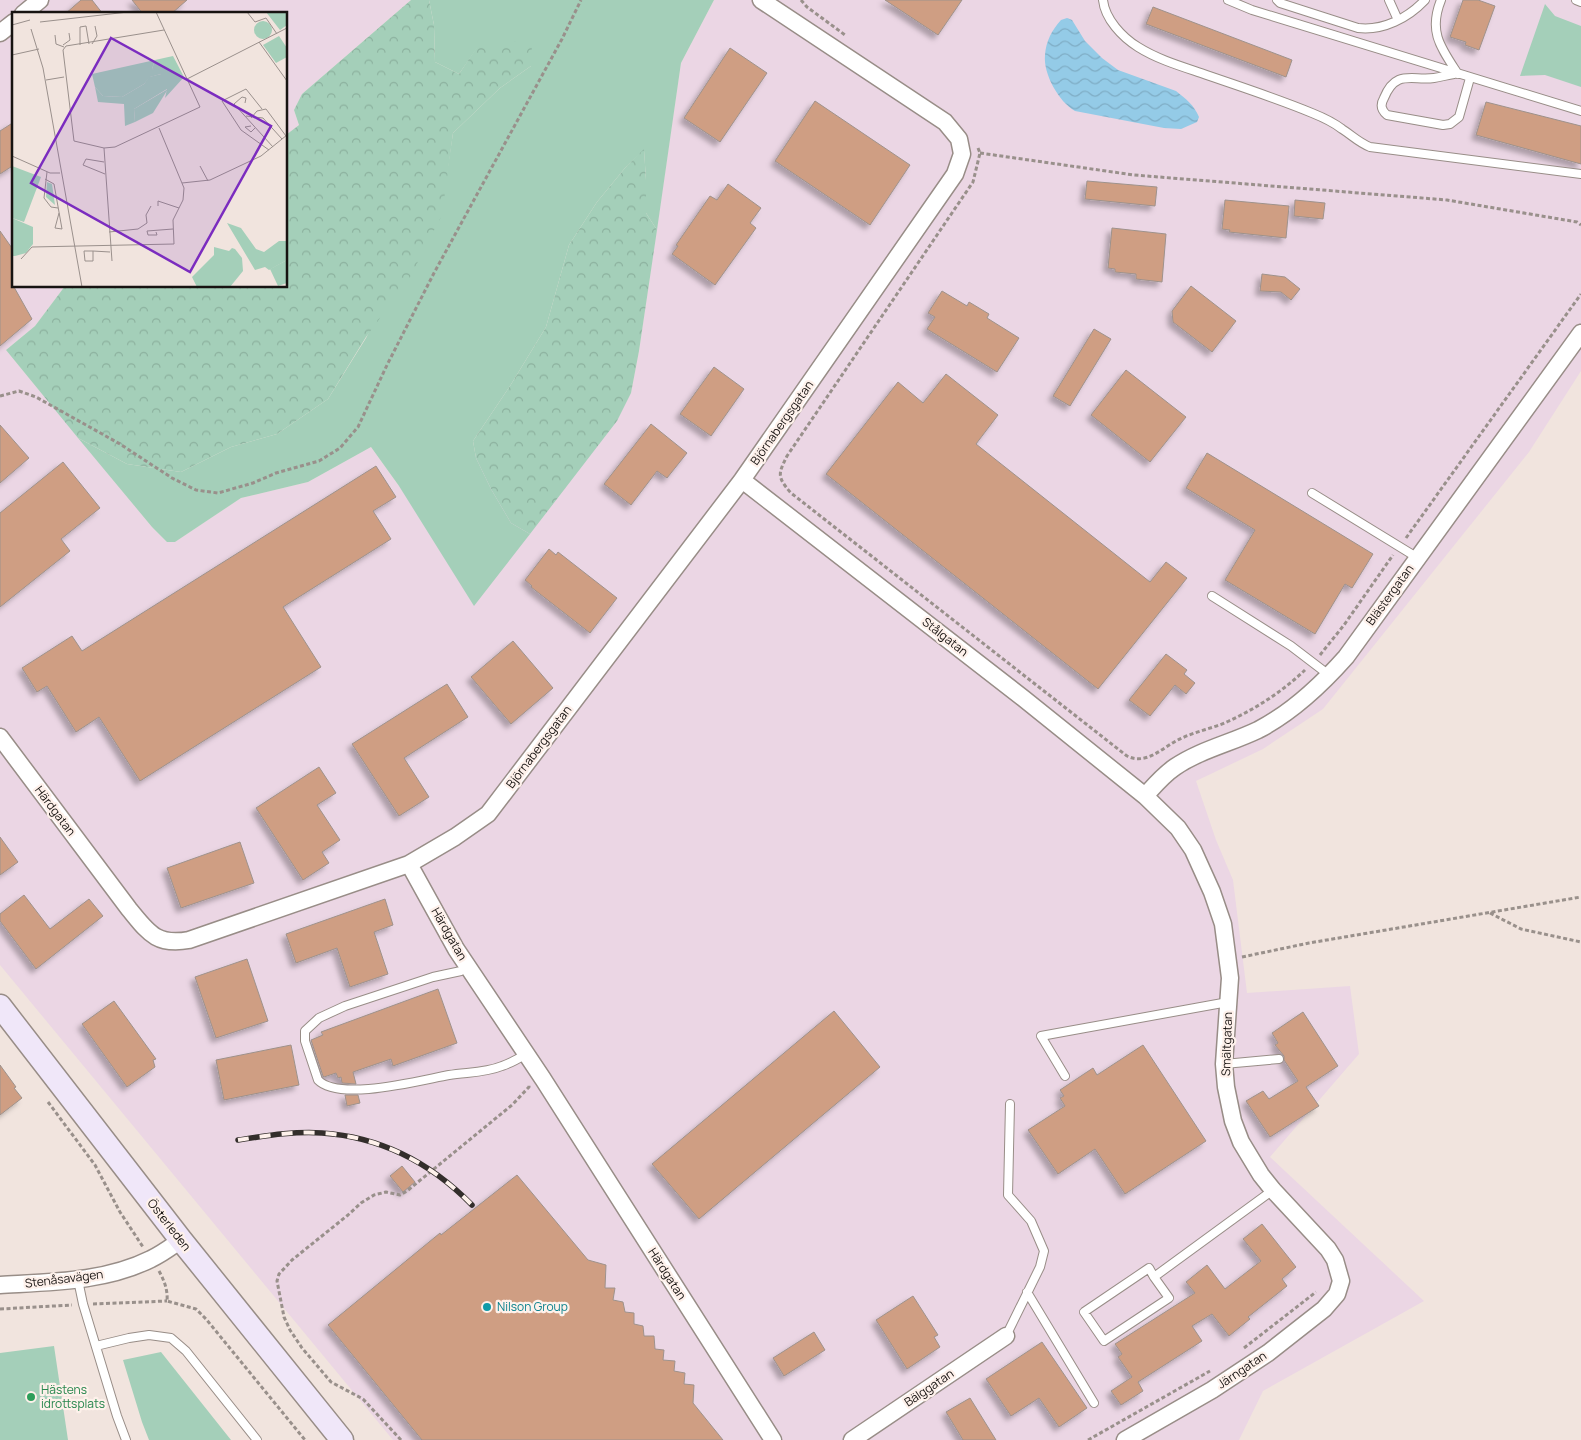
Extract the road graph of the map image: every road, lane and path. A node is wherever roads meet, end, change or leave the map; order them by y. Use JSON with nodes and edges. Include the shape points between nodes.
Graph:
{"nodes":[{"id":1,"x":40,"y":0,"type":"edge"},
{"id":2,"x":581,"y":0,"type":"edge"},
{"id":3,"x":762,"y":0,"type":"edge"},
{"id":4,"x":801,"y":0,"type":"edge"},
{"id":5,"x":1103,"y":0,"type":"edge"},
{"id":6,"x":1228,"y":0,"type":"edge"},
{"id":7,"x":1277,"y":0,"type":"edge"},
{"id":8,"x":1389,"y":0,"type":"edge"},
{"id":9,"x":1425,"y":0,"type":"edge"},
{"id":10,"x":1441,"y":0,"type":"edge"},
{"id":11,"x":1576,"y":0,"type":"edge"},
{"id":12,"x":1240,"y":2,"type":"edge"},
{"id":13,"x":1581,"y":2,"type":"edge"},
{"id":14,"x":25,"y":12,"type":"edge"},
{"id":15,"x":1398,"y":20,"type":"junction"},
{"id":16,"x":12,"y":24,"type":"edge"},
{"id":17,"x":0,"y":33,"type":"edge"},
{"id":18,"x":847,"y":36,"type":"dead end"},
{"id":19,"x":1458,"y":74,"type":"junction"},
{"id":20,"x":1470,"y":78,"type":"junction"},
{"id":21,"x":1581,"y":111,"type":"edge"},
{"id":22,"x":976,"y":141,"type":"dead end"},
{"id":23,"x":980,"y":153,"type":"junction"},
{"id":24,"x":1581,"y":174,"type":"edge"},
{"id":25,"x":1581,"y":225,"type":"edge"},
{"id":26,"x":1581,"y":294,"type":"edge"},
{"id":27,"x":1581,"y":333,"type":"edge"},
{"id":28,"x":0,"y":396,"type":"edge"},
{"id":29,"x":742,"y":480,"type":"junction"},
{"id":30,"x":1312,"y":493,"type":"dead end"},
{"id":31,"x":1399,"y":546,"type":"junction"},
{"id":32,"x":1418,"y":558,"type":"junction"},
{"id":33,"x":1212,"y":596,"type":"dead end"},
{"id":34,"x":1312,"y":663,"type":"junction"},
{"id":35,"x":1330,"y":675,"type":"junction"},
{"id":36,"x":0,"y":737,"type":"edge"},
{"id":37,"x":1134,"y":759,"type":"junction"},
{"id":38,"x":1121,"y":777,"type":"junction"},
{"id":39,"x":1145,"y":796,"type":"junction"},
{"id":40,"x":409,"y":864,"type":"junction"},
{"id":41,"x":1581,"y":897,"type":"edge"},
{"id":42,"x":1489,"y":912,"type":"junction"},
{"id":43,"x":1581,"y":942,"type":"edge"},
{"id":44,"x":1228,"y":959,"type":"junction"},
{"id":45,"x":467,"y":966,"type":"junction"},
{"id":46,"x":1228,"y":1002,"type":"junction"},
{"id":47,"x":0,"y":1006,"type":"edge"},
{"id":48,"x":522,"y":1057,"type":"junction"},
{"id":49,"x":1279,"y":1059,"type":"dead end"},
{"id":50,"x":1224,"y":1064,"type":"junction"},
{"id":51,"x":1065,"y":1076,"type":"dead end"},
{"id":52,"x":1010,"y":1104,"type":"dead end"},
{"id":53,"x":1273,"y":1190,"type":"junction"},
{"id":54,"x":181,"y":1240,"type":"junction"},
{"id":55,"x":1154,"y":1277,"type":"junction"},
{"id":56,"x":78,"y":1280,"type":"junction"},
{"id":57,"x":1341,"y":1281,"type":"joint"},
{"id":58,"x":0,"y":1285,"type":"edge"},
{"id":59,"x":1027,"y":1292,"type":"junction"},
{"id":60,"x":1006,"y":1336,"type":"joint"},
{"id":61,"x":96,"y":1346,"type":"junction"},
{"id":62,"x":1094,"y":1403,"type":"dead end"},
{"id":63,"x":126,"y":1440,"type":"edge"},
{"id":64,"x":257,"y":1440,"type":"edge"},
{"id":65,"x":342,"y":1440,"type":"edge"},
{"id":66,"x":401,"y":1440,"type":"edge"},
{"id":67,"x":774,"y":1440,"type":"edge"},
{"id":68,"x":852,"y":1440,"type":"edge"},
{"id":69,"x":1125,"y":1440,"type":"edge"}],
"edges":[{"from":1,"to":14,"type":"street"},
{"from":2,"to":28,"type":"path","via":[[434,273],[358,427],[340,448],[319,461],[236,488],[218,493],[196,490],[36,397],[19,391]]},
{"from":3,"to":29,"type":"street","name":"Björnabergsgatan","via":[[945,122],[958,139],[962,154],[955,174]]},
{"from":4,"to":18,"type":"path"},
{"from":5,"to":24,"type":"lane","via":[[1112,24],[1138,47],[1162,59],[1327,119],[1359,143]]},
{"from":6,"to":12,"type":"lane"},
{"from":7,"to":15,"type":"lane","via":[[1358,28],[1381,27]]},
{"from":8,"to":15,"type":"lane"},
{"from":9,"to":15,"type":"lane"},
{"from":10,"to":19,"type":"lane","via":[[1436,17],[1437,36]]},
{"from":11,"to":13,"type":"lane"},
{"from":12,"to":19,"type":"lane","via":[[1252,10]]},
{"from":16,"to":17,"type":"street"},
{"from":19,"to":20,"type":"lane"},
{"from":19,"to":20,"type":"lane","via":[[1404,78],[1391,86],[1382,100],[1383,111],[1387,115],[1450,124],[1459,117]]},
{"from":20,"to":21,"type":"lane"},
{"from":22,"to":23,"type":"path"},
{"from":23,"to":25,"type":"path","via":[[1134,175],[1447,200]]},
{"from":23,"to":37,"type":"path","via":[[972,182],[787,456],[780,470],[782,483]]},
{"from":26,"to":31,"type":"path"},
{"from":27,"to":32,"type":"street","name":"Blästergatan"},
{"from":29,"to":38,"type":"street","name":"Stålgatan"},
{"from":29,"to":40,"type":"street","name":"Björnabergsgatan","via":[[488,814]]},
{"from":30,"to":31,"type":"lane"},
{"from":31,"to":32,"type":"lane"},
{"from":31,"to":34,"type":"path","via":[[1324,652]]},
{"from":32,"to":35,"type":"street","name":"Blästergatan"},
{"from":33,"to":34,"type":"lane"},
{"from":34,"to":35,"type":"lane"},
{"from":34,"to":37,"type":"path","via":[[1284,689],[1261,704],[1228,721],[1174,741],[1148,757]]},
{"from":35,"to":39,"type":"street","name":"Blästergatan","via":[[1296,705],[1260,729],[1175,767]]},
{"from":36,"to":40,"type":"street","name":"Härdgatan","via":[[140,923],[160,940],[189,940]]},
{"from":37,"to":38,"type":"path"},
{"from":38,"to":39,"type":"street","name":"Stålgatan"},
{"from":39,"to":44,"type":"street","name":"Smältgatan","via":[[1178,828],[1202,867],[1223,924]]},
{"from":40,"to":45,"type":"street","name":"Härdgatan"},
{"from":41,"to":42,"type":"path"},
{"from":42,"to":43,"type":"path","via":[[1520,929]]},
{"from":42,"to":44,"type":"path"},
{"from":44,"to":46,"type":"street","name":"Smältgatan"},
{"from":45,"to":48,"type":"street","name":"Härdgatan"},
{"from":45,"to":48,"type":"lane","via":[[462,971],[389,991],[319,1018],[305,1031],[305,1041],[318,1080],[323,1085],[339,1089],[377,1089],[486,1071]]},
{"from":46,"to":50,"type":"street","name":"Smältgatan"},
{"from":46,"to":51,"type":"lane","via":[[1041,1036]]},
{"from":47,"to":54,"type":"main road","name":"Österleden"},
{"from":48,"to":66,"type":"path","via":[[529,1087],[512,1105],[408,1191],[400,1195],[386,1192],[361,1202],[279,1274],[277,1281],[284,1317],[302,1348],[331,1382],[363,1399]]},
{"from":48,"to":67,"type":"street","name":"Härdgatan"},
{"from":49,"to":50,"type":"lane"},
{"from":50,"to":53,"type":"street","name":"Smältgatan","via":[[1232,1121],[1241,1142]]},
{"from":52,"to":59,"type":"lane","via":[[1008,1194],[1031,1221],[1044,1251]]},
{"from":53,"to":55,"type":"lane"},
{"from":53,"to":57,"type":"street","name":"Smältgatan","via":[[1328,1249]]},
{"from":54,"to":56,"type":"street","name":"Stenåsavägen","via":[[151,1259],[101,1276]]},
{"from":54,"to":65,"type":"main road","name":"Österleden"},
{"from":55,"to":55,"type":"lane","via":[[1148,1268],[1084,1312],[1104,1341],[1168,1298]]},
{"from":56,"to":58,"type":"street","name":"Stenåsavägen"},
{"from":56,"to":61,"type":"lane"},
{"from":57,"to":69,"type":"street","name":"Järngatan","via":[[1337,1294],[1324,1309],[1268,1353],[1212,1390]]},
{"from":59,"to":60,"type":"lane"},
{"from":59,"to":62,"type":"lane"},
{"from":60,"to":68,"type":"street","name":"Bälggatan"},
{"from":61,"to":63,"type":"lane"},
{"from":61,"to":64,"type":"lane","via":[[150,1335],[171,1338],[186,1351]]}]}
